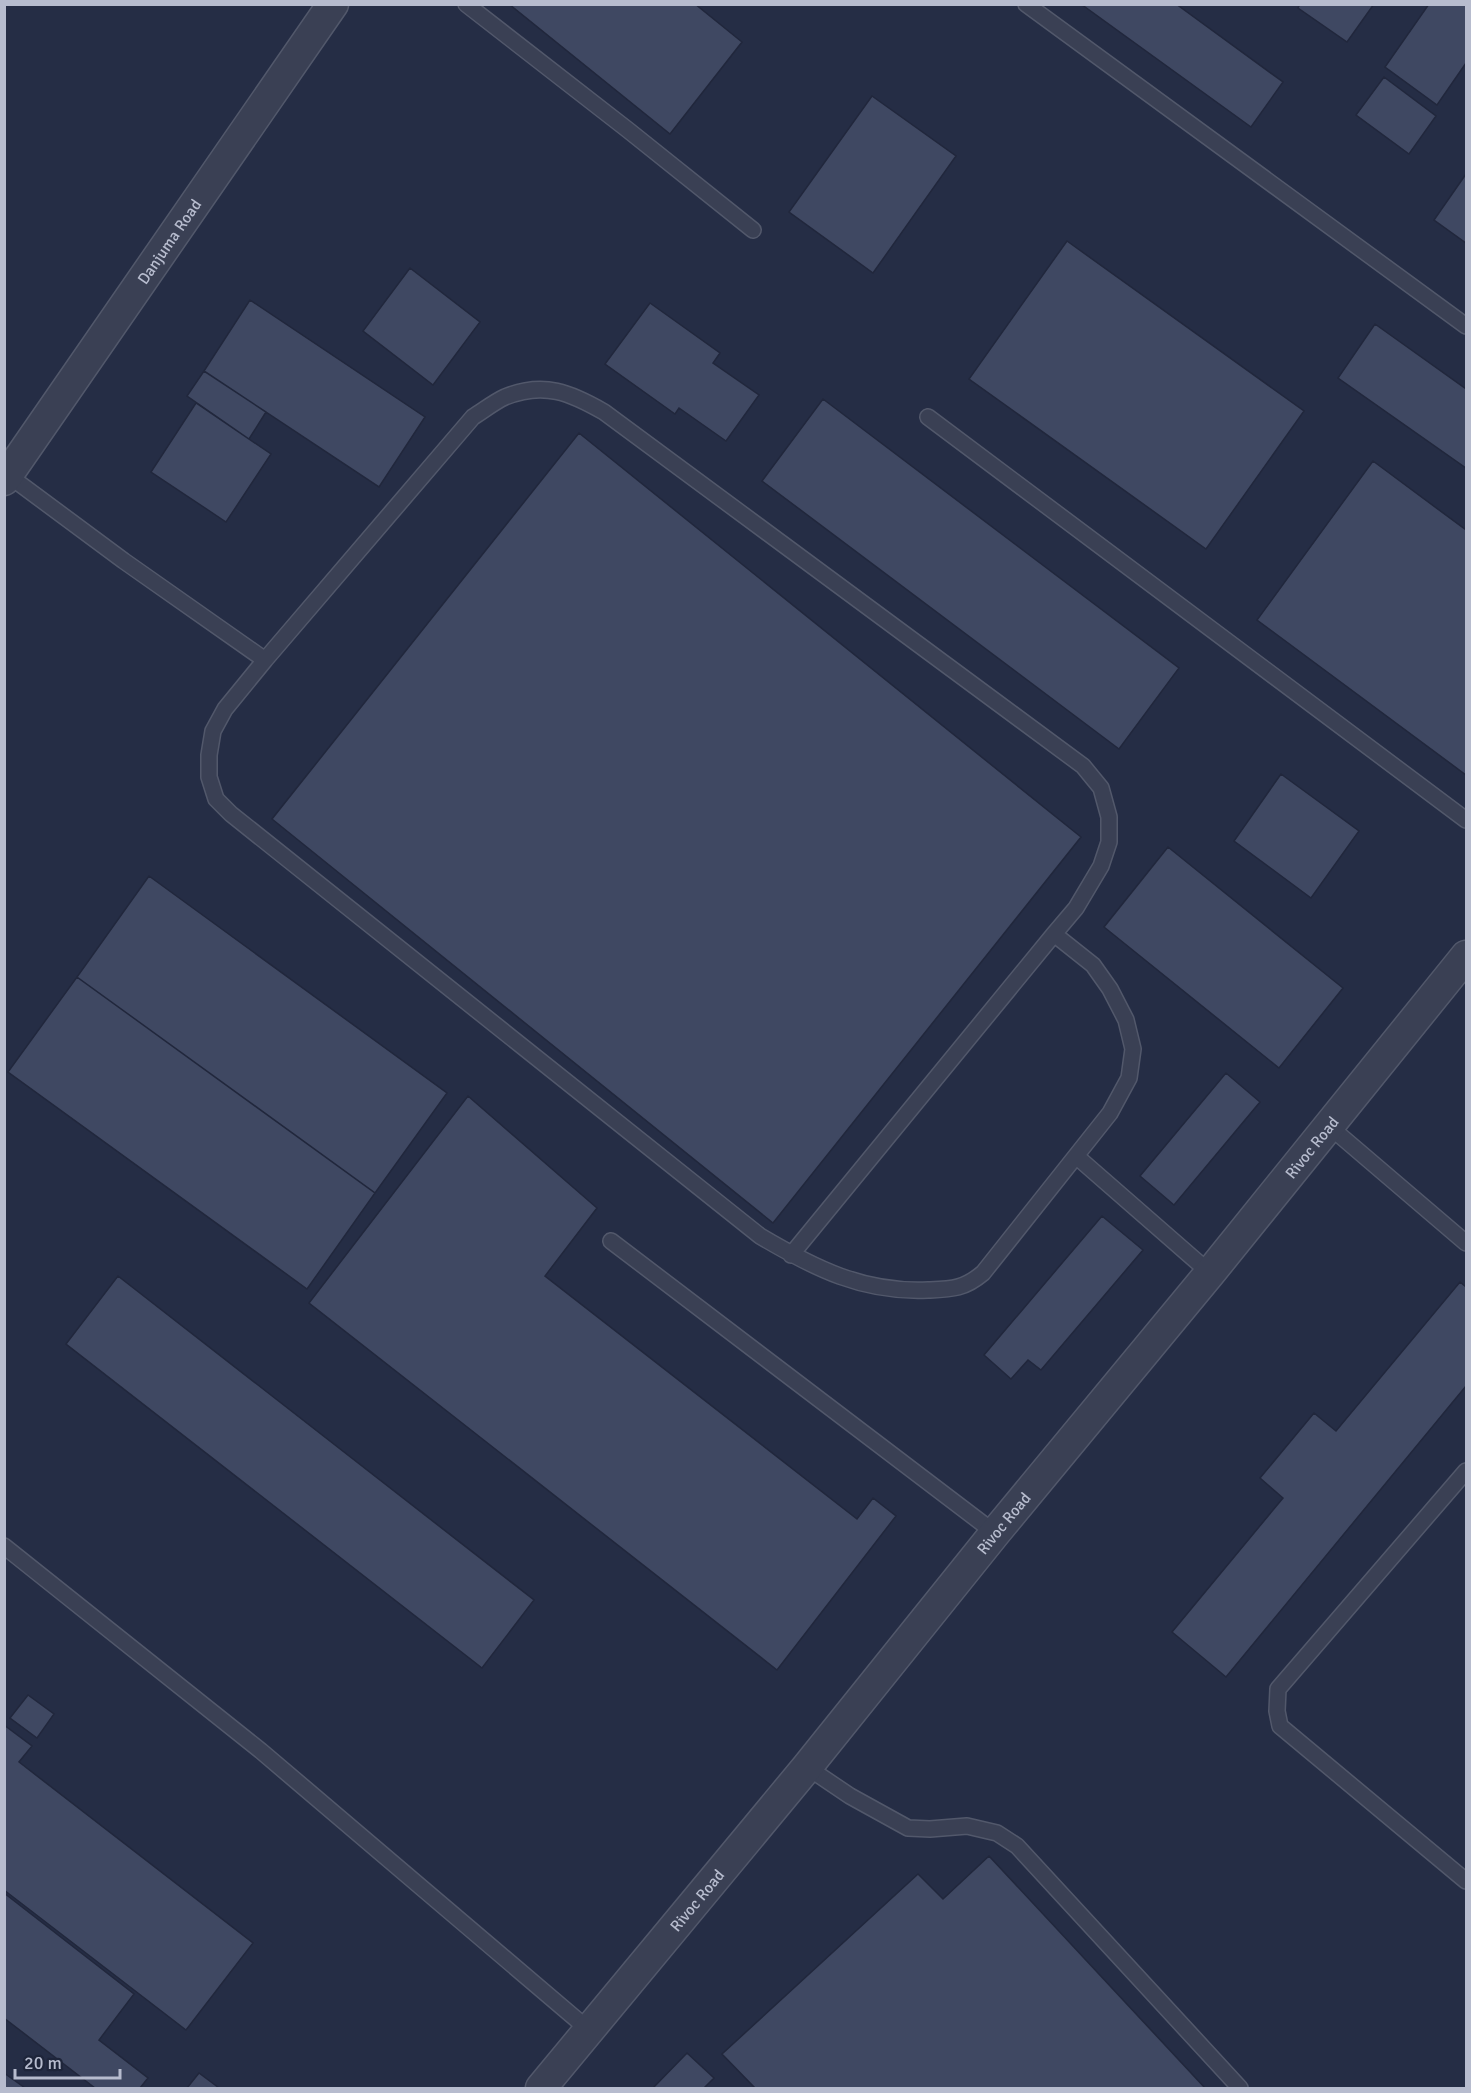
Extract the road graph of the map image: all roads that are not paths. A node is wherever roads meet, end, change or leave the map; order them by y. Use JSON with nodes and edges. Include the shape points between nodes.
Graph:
{"nodes":[{"id":1,"x":333,"y":4,"type":"edge"},
{"id":2,"x":466,"y":4,"type":"edge"},
{"id":3,"x":1026,"y":4,"type":"edge"},
{"id":4,"x":753,"y":230,"type":"dead end"},
{"id":5,"x":1467,"y":326,"type":"edge"},
{"id":6,"x":928,"y":417,"type":"dead end"},
{"id":7,"x":6,"y":478,"type":"edge"},
{"id":8,"x":265,"y":660,"type":"junction"},
{"id":9,"x":1467,"y":820,"type":"edge"},
{"id":10,"x":1054,"y":934,"type":"junction"},
{"id":11,"x":1467,"y":956,"type":"edge"},
{"id":12,"x":1329,"y":1126,"type":"junction"},
{"id":13,"x":1076,"y":1156,"type":"junction"},
{"id":14,"x":611,"y":1241,"type":"dead end"},
{"id":15,"x":1467,"y":1243,"type":"edge"},
{"id":16,"x":792,"y":1255,"type":"junction"},
{"id":17,"x":1210,"y":1273,"type":"junction"},
{"id":18,"x":1467,"y":1471,"type":"edge"},
{"id":19,"x":995,"y":1533,"type":"junction"},
{"id":20,"x":4,"y":1546,"type":"edge"},
{"id":21,"x":807,"y":1767,"type":"junction"},
{"id":22,"x":1467,"y":1881,"type":"edge"},
{"id":23,"x":589,"y":2030,"type":"junction"},
{"id":24,"x":541,"y":2088,"type":"edge"},
{"id":25,"x":1240,"y":2088,"type":"edge"}],
"edges":[{"from":1,"to":7,"type":"street","name":"Danjuma Road"},
{"from":2,"to":4,"type":"lane"},
{"from":3,"to":5,"type":"lane"},
{"from":6,"to":9,"type":"lane"},
{"from":7,"to":8,"type":"lane"},
{"from":8,"to":10,"type":"lane","via":[[473,417],[505,397],[558,390],[604,412],[1083,766],[1101,788],[1109,817],[1109,842],[1101,866],[1076,908]]},
{"from":8,"to":16,"type":"lane","via":[[225,709],[213,731],[209,755],[216,799],[750,1229]]},
{"from":10,"to":13,"type":"lane","via":[[1093,965],[1110,989],[1126,1020],[1133,1050],[1129,1078],[1110,1113]]},
{"from":10,"to":16,"type":"lane"},
{"from":11,"to":12,"type":"street","name":"Rivoc Road"},
{"from":12,"to":15,"type":"lane"},
{"from":12,"to":17,"type":"street","name":"Rivoc Road"},
{"from":13,"to":16,"type":"lane","via":[[970,1284],[955,1289],[880,1288],[838,1277]]},
{"from":13,"to":17,"type":"lane"},
{"from":14,"to":19,"type":"lane"},
{"from":17,"to":19,"type":"street","name":"Rivoc Road"},
{"from":18,"to":22,"type":"lane","via":[[1278,1689],[1277,1710],[1280,1726]]},
{"from":19,"to":21,"type":"street","name":"Rivoc Road"},
{"from":20,"to":23,"type":"lane","via":[[261,1751]]},
{"from":21,"to":23,"type":"street","name":"Rivoc Road"},
{"from":21,"to":25,"type":"lane","via":[[908,1828],[967,1826],[997,1833],[1017,1846]]},
{"from":23,"to":24,"type":"street","name":"Rivoc Road"}]}
